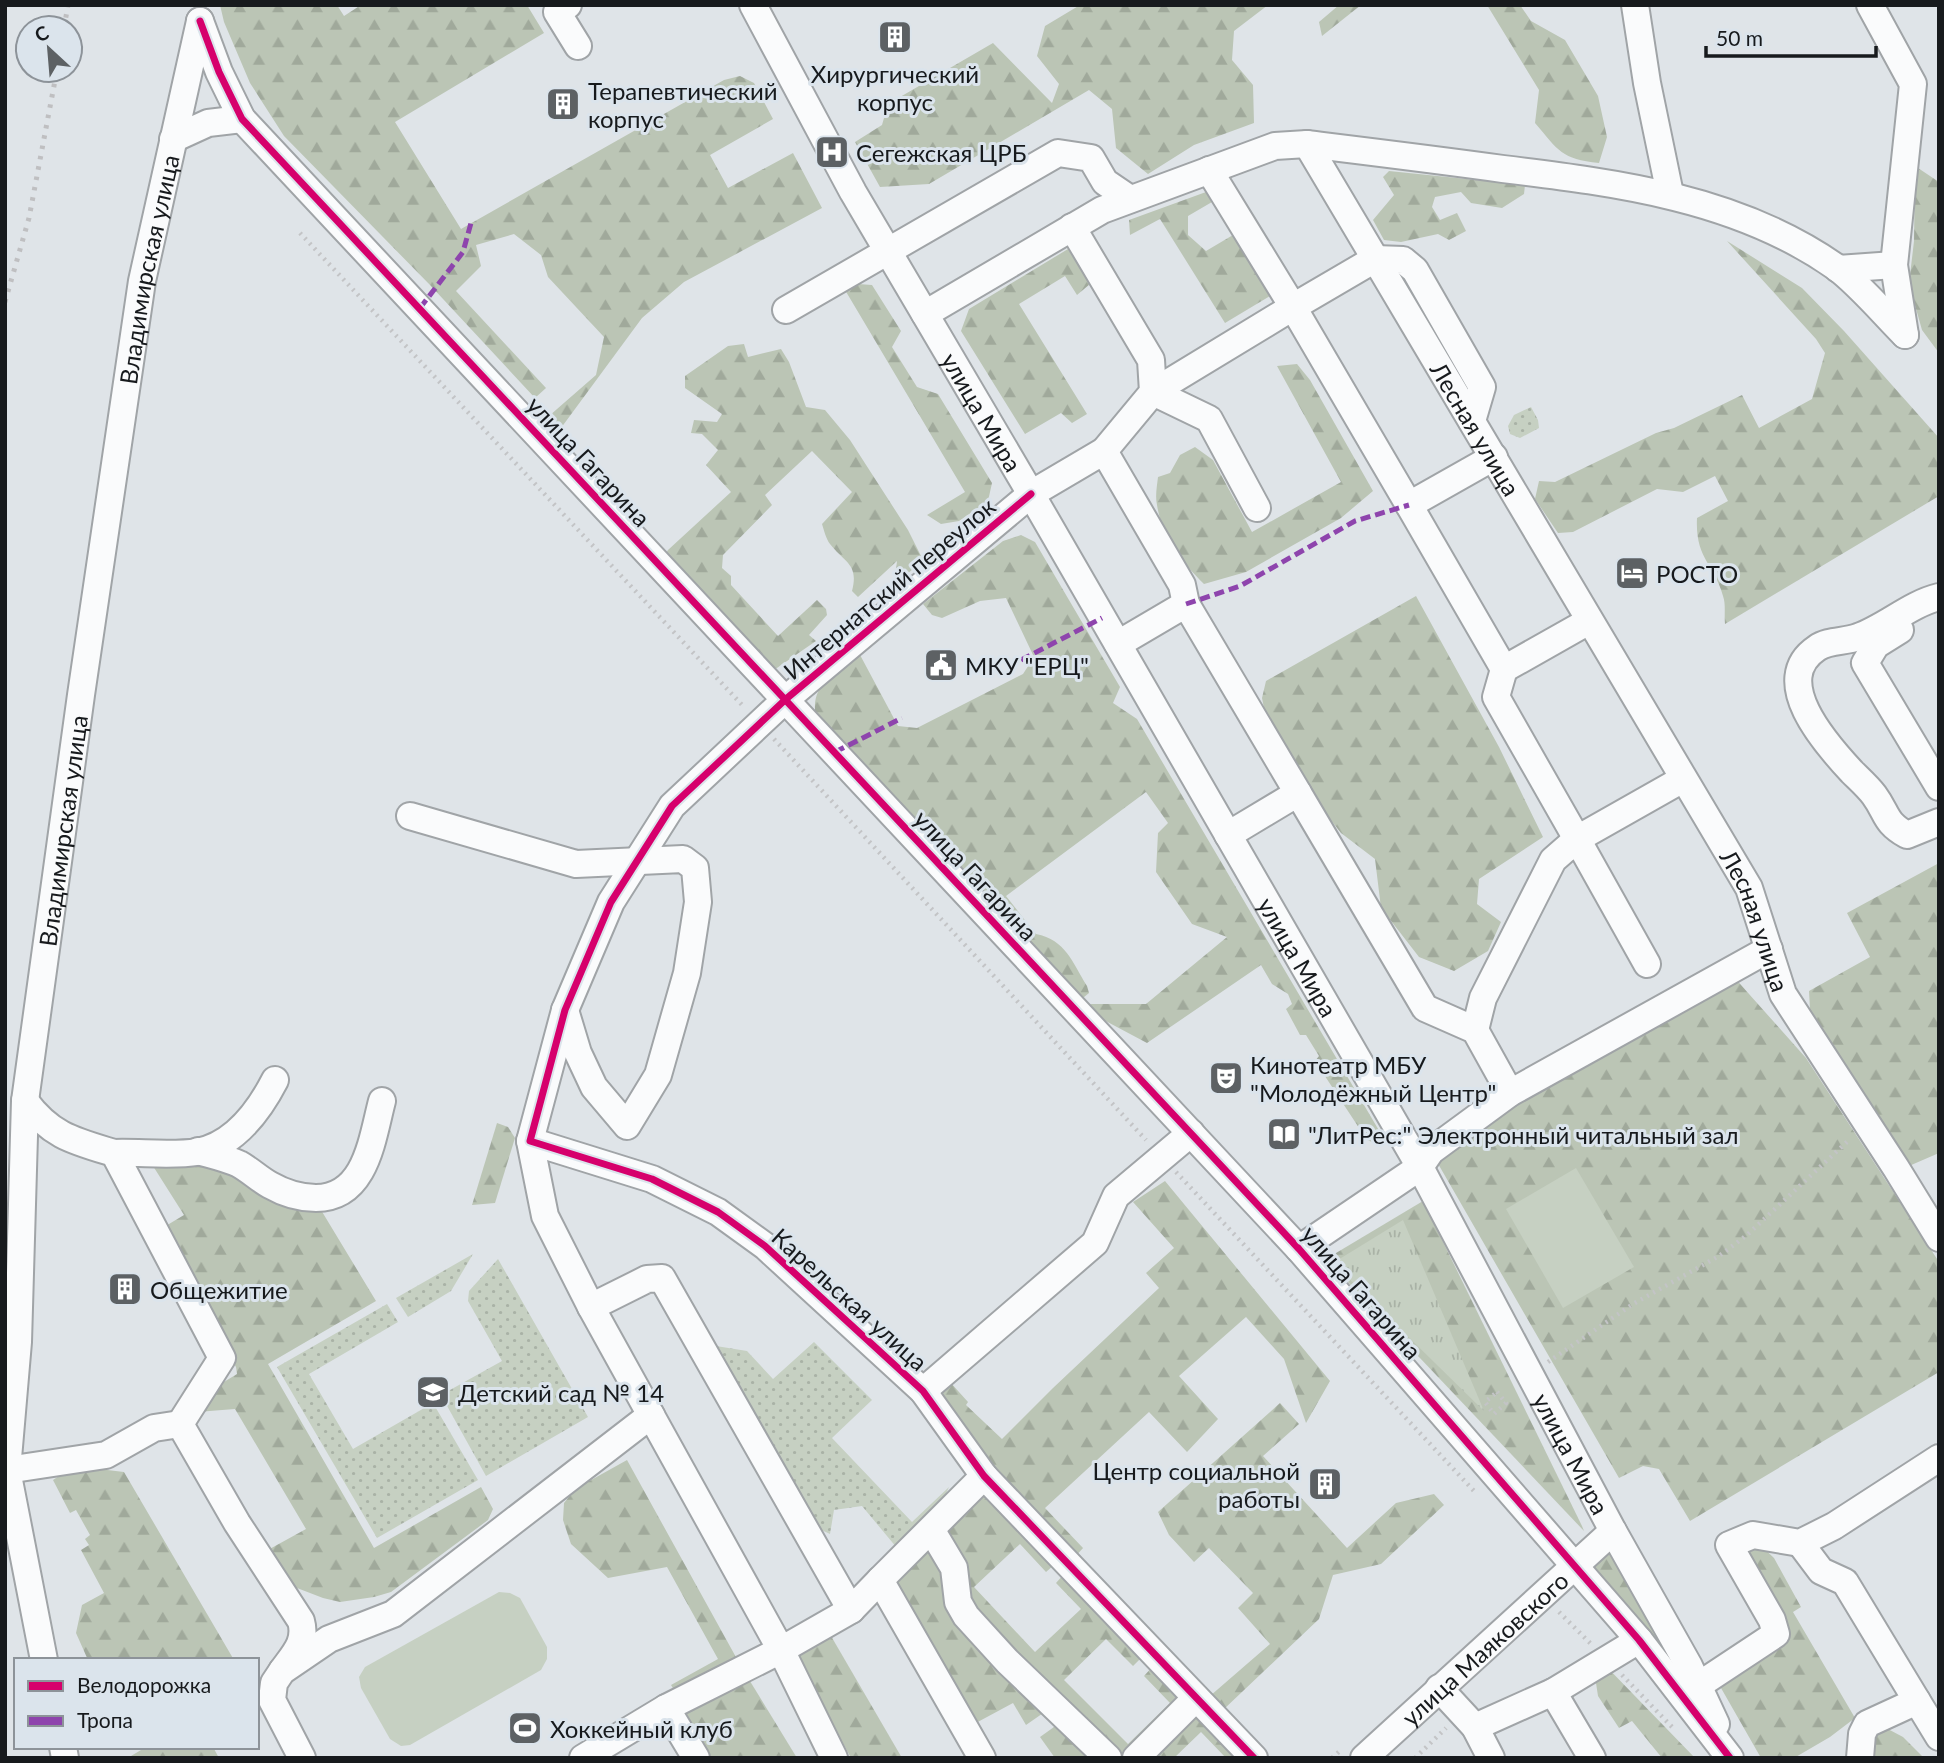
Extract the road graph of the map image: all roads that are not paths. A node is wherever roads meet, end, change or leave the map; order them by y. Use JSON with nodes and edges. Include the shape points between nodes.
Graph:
{"nodes":[{"id":1,"x":568,"y":5,"type":"edge"},
{"id":2,"x":1635,"y":5,"type":"edge"},
{"id":3,"x":1870,"y":5,"type":"edge"},
{"id":4,"x":757,"y":6,"type":"edge"},
{"id":5,"x":201,"y":13,"type":"edge"},
{"id":6,"x":578,"y":46,"type":"dead end"},
{"id":7,"x":242,"y":119,"type":"junction"},
{"id":8,"x":173,"y":139,"type":"junction"},
{"id":9,"x":1307,"y":144,"type":"junction"},
{"id":10,"x":1209,"y":170,"type":"junction"},
{"id":11,"x":1670,"y":194,"type":"junction"},
{"id":12,"x":1130,"y":199,"type":"junction"},
{"id":13,"x":1072,"y":227,"type":"junction"},
{"id":14,"x":888,"y":251,"type":"junction"},
{"id":15,"x":1375,"y":259,"type":"junction"},
{"id":16,"x":1894,"y":265,"type":"junction"},
{"id":17,"x":1838,"y":269,"type":"junction"},
{"id":18,"x":1293,"y":307,"type":"junction"},
{"id":19,"x":786,"y":310,"type":"dead end"},
{"id":20,"x":925,"y":314,"type":"junction"},
{"id":21,"x":1153,"y":392,"type":"junction"},
{"id":22,"x":1104,"y":451,"type":"junction"},
{"id":23,"x":1494,"y":457,"type":"junction"},
{"id":24,"x":1031,"y":494,"type":"junction"},
{"id":25,"x":1409,"y":505,"type":"junction"},
{"id":26,"x":1258,"y":508,"type":"dead end"},
{"id":27,"x":1939,"y":597,"type":"edge"},
{"id":28,"x":1186,"y":604,"type":"junction"},
{"id":29,"x":1939,"y":611,"type":"edge"},
{"id":30,"x":1589,"y":621,"type":"junction"},
{"id":31,"x":1118,"y":644,"type":"junction"},
{"id":32,"x":1504,"y":669,"type":"junction"},
{"id":33,"x":786,"y":699,"type":"junction"},
{"id":34,"x":1683,"y":779,"type":"junction"},
{"id":35,"x":1939,"y":787,"type":"edge"},
{"id":36,"x":1298,"y":793,"type":"junction"},
{"id":37,"x":411,"y":816,"type":"dead end"},
{"id":38,"x":1939,"y":822,"type":"edge"},
{"id":39,"x":1228,"y":835,"type":"junction"},
{"id":40,"x":1577,"y":839,"type":"junction"},
{"id":41,"x":636,"y":862,"type":"junction"},
{"id":42,"x":1769,"y":949,"type":"junction"},
{"id":43,"x":1647,"y":964,"type":"dead end"},
{"id":44,"x":565,"y":1010,"type":"junction"},
{"id":45,"x":1475,"y":1030,"type":"junction"},
{"id":46,"x":275,"y":1080,"type":"dead end"},
{"id":47,"x":1510,"y":1093,"type":"junction"},
{"id":48,"x":25,"y":1101,"type":"junction"},
{"id":49,"x":382,"y":1101,"type":"dead end"},
{"id":50,"x":1191,"y":1133,"type":"junction"},
{"id":51,"x":530,"y":1141,"type":"junction"},
{"id":52,"x":198,"y":1152,"type":"junction"},
{"id":53,"x":114,"y":1153,"type":"junction"},
{"id":54,"x":1420,"y":1167,"type":"junction"},
{"id":55,"x":1939,"y":1238,"type":"edge"},
{"id":56,"x":1299,"y":1248,"type":"junction"},
{"id":57,"x":591,"y":1307,"type":"junction"},
{"id":58,"x":923,"y":1391,"type":"junction"},
{"id":59,"x":651,"y":1415,"type":"junction"},
{"id":60,"x":180,"y":1424,"type":"junction"},
{"id":61,"x":1938,"y":1459,"type":"edge"},
{"id":62,"x":7,"y":1470,"type":"edge"},
{"id":63,"x":984,"y":1476,"type":"junction"},
{"id":64,"x":932,"y":1531,"type":"junction"},
{"id":65,"x":1613,"y":1531,"type":"junction"},
{"id":66,"x":1800,"y":1542,"type":"junction"},
{"id":67,"x":1574,"y":1566,"type":"junction"},
{"id":68,"x":880,"y":1580,"type":"junction"},
{"id":69,"x":850,"y":1610,"type":"junction"},
{"id":70,"x":1639,"y":1640,"type":"junction"},
{"id":71,"x":781,"y":1650,"type":"junction"},
{"id":72,"x":44,"y":1658,"type":"edge"},
{"id":73,"x":282,"y":1671,"type":"junction"},
{"id":74,"x":1699,"y":1685,"type":"junction"},
{"id":75,"x":1439,"y":1688,"type":"junction"},
{"id":76,"x":1553,"y":1692,"type":"junction"},
{"id":77,"x":1196,"y":1698,"type":"junction"},
{"id":78,"x":1917,"y":1701,"type":"junction"},
{"id":79,"x":666,"y":1709,"type":"junction"},
{"id":80,"x":1468,"y":1720,"type":"junction"},
{"id":81,"x":1939,"y":1737,"type":"edge"},
{"id":82,"x":600,"y":1753,"type":"edge"},
{"id":83,"x":1354,"y":1753,"type":"edge"},
{"id":84,"x":302,"y":1758,"type":"edge"},
{"id":85,"x":696,"y":1758,"type":"edge"},
{"id":86,"x":834,"y":1758,"type":"edge"},
{"id":87,"x":982,"y":1758,"type":"edge"},
{"id":88,"x":1108,"y":1758,"type":"edge"},
{"id":89,"x":1136,"y":1758,"type":"edge"},
{"id":90,"x":1254,"y":1758,"type":"edge"},
{"id":91,"x":1491,"y":1758,"type":"edge"},
{"id":92,"x":1592,"y":1758,"type":"edge"},
{"id":93,"x":1730,"y":1758,"type":"edge"},
{"id":94,"x":1860,"y":1758,"type":"edge"}],
"edges":[{"from":1,"to":6,"type":"street","via":[[557,12]]},
{"from":2,"to":11,"type":"street"},
{"from":3,"to":16,"type":"street","via":[[1913,83]]},
{"from":4,"to":14,"type":"street","name":"улица Мира","via":[[852,192]]},
{"from":5,"to":7,"type":"street","name":"улица Гагарина","via":[[219,72]]},
{"from":5,"to":8,"type":"street","name":"Владимирская улица"},
{"from":7,"to":8,"type":"street","via":[[208,123]]},
{"from":7,"to":33,"type":"street","name":"улица Гагарина"},
{"from":8,"to":48,"type":"street","name":"Владимирская улица","via":[[142,281]]},
{"from":9,"to":10,"type":"street","via":[[1275,146]]},
{"from":9,"to":11,"type":"street"},
{"from":9,"to":15,"type":"street","name":"Лесная улица"},
{"from":10,"to":12,"type":"street"},
{"from":10,"to":18,"type":"street"},
{"from":11,"to":17,"type":"street","via":[[1744,218]]},
{"from":12,"to":13,"type":"street"},
{"from":12,"to":14,"type":"street","via":[[1105,182],[1091,158],[1058,153]]},
{"from":13,"to":20,"type":"street"},
{"from":13,"to":21,"type":"street","via":[[1151,360]]},
{"from":14,"to":19,"type":"street"},
{"from":14,"to":20,"type":"street","name":"улица Мира"},
{"from":15,"to":18,"type":"street","name":"Интернатский переулок"},
{"from":15,"to":23,"type":"street","name":"Лесная улица"},
{"from":16,"to":17,"type":"street"},
{"from":16,"to":17,"type":"street","via":[[1905,335]]},
{"from":18,"to":21,"type":"street","name":"Интернатский переулок"},
{"from":18,"to":25,"type":"street"},
{"from":20,"to":24,"type":"street","name":"улица Мира"},
{"from":21,"to":22,"type":"street","name":"Интернатский переулок"},
{"from":21,"to":26,"type":"street","via":[[1209,419]]},
{"from":22,"to":24,"type":"street","name":"Интернатский переулок"},
{"from":22,"to":28,"type":"street","via":[[1182,584]]},
{"from":23,"to":25,"type":"street"},
{"from":23,"to":30,"type":"street","name":"Лесная улица"},
{"from":24,"to":31,"type":"street","name":"улица Мира"},
{"from":24,"to":33,"type":"street","name":"Интернатский переулок"},
{"from":25,"to":32,"type":"street"},
{"from":27,"to":38,"type":"street","via":[[1858,637],[1819,645],[1802,660],[1796,675],[1802,703],[1817,729],[1874,795],[1893,827],[1907,835]]},
{"from":28,"to":31,"type":"street"},
{"from":28,"to":36,"type":"street"},
{"from":29,"to":35,"type":"street","via":[[1876,645],[1865,663]]},
{"from":30,"to":32,"type":"street"},
{"from":30,"to":34,"type":"street","name":"Лесная улица"},
{"from":31,"to":39,"type":"street","name":"улица Мира"},
{"from":32,"to":40,"type":"street","via":[[1496,697]]},
{"from":33,"to":41,"type":"street","name":"Интернатский переулок","via":[[672,806]]},
{"from":33,"to":50,"type":"street","name":"улица Гагарина"},
{"from":34,"to":40,"type":"street"},
{"from":34,"to":42,"type":"street","name":"Лесная улица","via":[[1749,888]]},
{"from":36,"to":39,"type":"street"},
{"from":36,"to":45,"type":"street","via":[[1425,1008]]},
{"from":37,"to":41,"type":"street","via":[[576,863]]},
{"from":39,"to":54,"type":"street","name":"улица Мира"},
{"from":40,"to":43,"type":"street"},
{"from":40,"to":45,"type":"street","via":[[1553,860],[1483,998]]},
{"from":41,"to":44,"type":"street","name":"Интернатский переулок","via":[[611,902]]},
{"from":41,"to":44,"type":"street","via":[[683,859],[695,868],[698,902],[687,973],[658,1075],[626,1126],[594,1087]]},
{"from":42,"to":47,"type":"street"},
{"from":42,"to":55,"type":"street","name":"Лесная улица","via":[[1783,995]]},
{"from":44,"to":51,"type":"street","name":"Интернатский переулок"},
{"from":45,"to":47,"type":"street"},
{"from":46,"to":52,"type":"street","via":[[261,1107],[232,1137]]},
{"from":47,"to":54,"type":"street","via":[[1431,1151]]},
{"from":48,"to":53,"type":"street","via":[[38,1119],[68,1140]]},
{"from":48,"to":62,"type":"street","name":"Владимирская улица","via":[[18,1342]]},
{"from":49,"to":52,"type":"street","via":[[360,1173],[337,1196],[305,1198],[285,1192],[239,1164]]},
{"from":50,"to":56,"type":"street","name":"улица Гагарина"},
{"from":50,"to":58,"type":"street","via":[[1116,1196],[1095,1243]]},
{"from":51,"to":57,"type":"street","via":[[545,1216]]},
{"from":51,"to":58,"type":"street","name":"Карельская улица","via":[[652,1179],[718,1212],[765,1246]]},
{"from":52,"to":53,"type":"street"},
{"from":53,"to":60,"type":"street","via":[[222,1357]]},
{"from":54,"to":56,"type":"street"},
{"from":54,"to":65,"type":"street","name":"улица Мира"},
{"from":56,"to":67,"type":"street","name":"улица Гагарина"},
{"from":57,"to":59,"type":"street"},
{"from":57,"to":69,"type":"street","via":[[647,1279],[662,1279]]},
{"from":58,"to":63,"type":"street","name":"Карельская улица"},
{"from":59,"to":71,"type":"street"},
{"from":59,"to":73,"type":"street","via":[[393,1614],[329,1639]]},
{"from":60,"to":62,"type":"street","via":[[154,1429],[106,1455]]},
{"from":60,"to":73,"type":"street","via":[[237,1524],[301,1621],[303,1642]]},
{"from":61,"to":66,"type":"street","via":[[1834,1526]]},
{"from":62,"to":72,"type":"street","name":"Владимирская улица"},
{"from":63,"to":64,"type":"street"},
{"from":63,"to":77,"type":"street","name":"Карельская улица"},
{"from":64,"to":68,"type":"street"},
{"from":64,"to":88,"type":"street","via":[[954,1568],[958,1602],[967,1616]]},
{"from":65,"to":67,"type":"street","name":"улица Маяковского"},
{"from":65,"to":74,"type":"street","name":"улица Мира"},
{"from":66,"to":74,"type":"street","via":[[1753,1535],[1729,1545],[1776,1634]]},
{"from":66,"to":78,"type":"street","via":[[1821,1571],[1845,1581]]},
{"from":67,"to":70,"type":"street","name":"улица Гагарина"},
{"from":67,"to":75,"type":"street","name":"улица Маяковского"},
{"from":68,"to":69,"type":"street"},
{"from":68,"to":87,"type":"street"},
{"from":69,"to":71,"type":"street"},
{"from":70,"to":76,"type":"street"},
{"from":70,"to":93,"type":"street","name":"улица Гагарина"},
{"from":71,"to":79,"type":"street"},
{"from":71,"to":86,"type":"street"},
{"from":73,"to":84,"type":"street","via":[[274,1683],[272,1700]]},
{"from":74,"to":93,"type":"street","name":"улица Мира"},
{"from":75,"to":80,"type":"street"},
{"from":75,"to":83,"type":"street","name":"улица Маяковского"},
{"from":76,"to":80,"type":"street"},
{"from":76,"to":92,"type":"street"},
{"from":77,"to":89,"type":"street"},
{"from":77,"to":90,"type":"street","name":"Карельская улица"},
{"from":78,"to":81,"type":"street"},
{"from":78,"to":94,"type":"street","via":[[1867,1724]]},
{"from":79,"to":82,"type":"street"},
{"from":79,"to":85,"type":"street"},
{"from":80,"to":91,"type":"street"}]}
